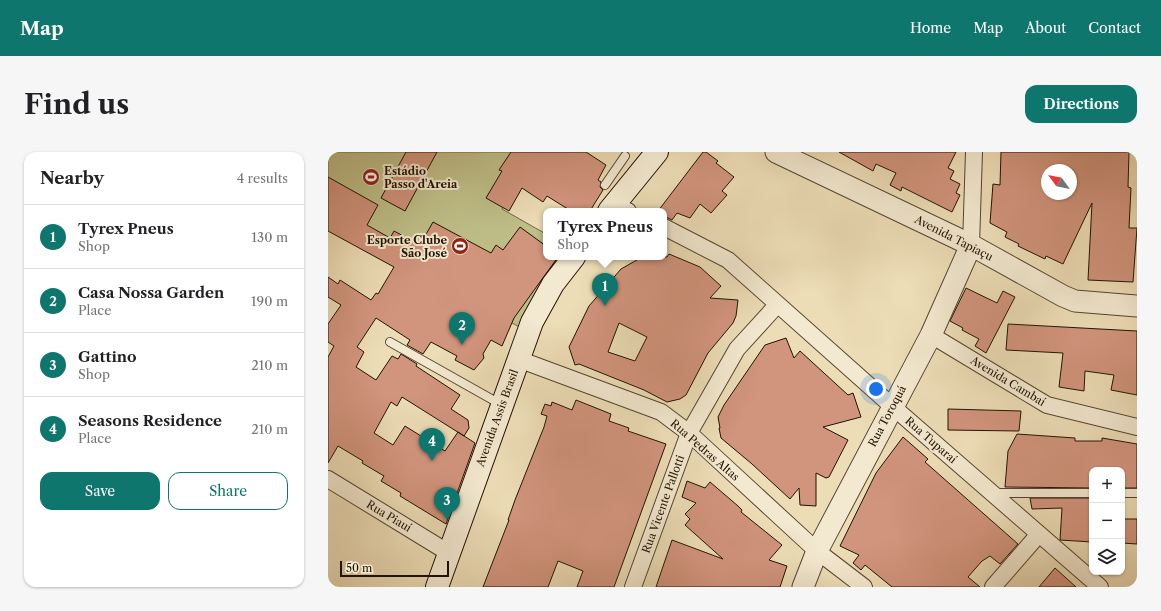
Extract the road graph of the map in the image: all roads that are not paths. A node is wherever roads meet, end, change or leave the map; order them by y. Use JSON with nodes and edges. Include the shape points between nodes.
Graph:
{"nodes":[{"id":1,"x":657,"y":152,"type":"edge"},
{"id":2,"x":776,"y":152,"type":"edge"},
{"id":3,"x":974,"y":152,"type":"edge"},
{"id":4,"x":626,"y":156,"type":"dead end"},
{"id":5,"x":605,"y":185,"type":"dead end"},
{"id":6,"x":618,"y":208,"type":"edge"},
{"id":7,"x":667,"y":229,"type":"edge"},
{"id":8,"x":970,"y":245,"type":"junction"},
{"id":9,"x":572,"y":260,"type":"edge"},
{"id":10,"x":777,"y":304,"type":"junction"},
{"id":11,"x":1137,"y":306,"type":"edge"},
{"id":12,"x":931,"y":334,"type":"junction"},
{"id":13,"x":390,"y":342,"type":"dead end"},
{"id":14,"x":518,"y":359,"type":"junction"},
{"id":15,"x":502,"y":405,"type":"junction"},
{"id":16,"x":892,"y":406,"type":"junction"},
{"id":17,"x":1137,"y":427,"type":"edge"},
{"id":18,"x":689,"y":433,"type":"junction"},
{"id":19,"x":328,"y":479,"type":"edge"},
{"id":20,"x":993,"y":493,"type":"junction"},
{"id":21,"x":1089,"y":493,"type":"edge"},
{"id":22,"x":1125,"y":493,"type":"edge"},
{"id":23,"x":1137,"y":493,"type":"edge"},
{"id":24,"x":1039,"y":534,"type":"junction"},
{"id":25,"x":817,"y":551,"type":"junction"},
{"id":26,"x":449,"y":553,"type":"junction"},
{"id":27,"x":436,"y":587,"type":"edge"},
{"id":28,"x":633,"y":587,"type":"edge"},
{"id":29,"x":802,"y":587,"type":"edge"},
{"id":30,"x":864,"y":587,"type":"edge"},
{"id":31,"x":993,"y":587,"type":"edge"},
{"id":32,"x":1100,"y":587,"type":"edge"}],
"edges":[{"from":1,"to":6,"type":"main road"},
{"from":2,"to":8,"type":"street","name":"Avenida Tapiaçu"},
{"from":3,"to":8,"type":"street"},
{"from":4,"to":5,"type":"lane"},
{"from":7,"to":10,"type":"street","name":"Rua Tuparaí","via":[[728,260]]},
{"from":8,"to":11,"type":"street","name":"Avenida Tapiaçu","via":[[1063,296],[1075,300]]},
{"from":8,"to":12,"type":"street","name":"Rua Toroquá"},
{"from":9,"to":14,"type":"main road","name":"Avenida Assis Brasil","via":[[542,303]]},
{"from":10,"to":16,"type":"street","name":"Rua Tuparaí"},
{"from":10,"to":18,"type":"street","name":"Rua Vicente Pallotti","via":[[737,349]]},
{"from":12,"to":16,"type":"street","name":"Rua Toroquá"},
{"from":12,"to":17,"type":"street","name":"Avenida Cambaí","via":[[1047,405]]},
{"from":13,"to":15,"type":"lane"},
{"from":14,"to":15,"type":"main road","name":"Avenida Assis Brasil"},
{"from":14,"to":18,"type":"street","name":"Rua Pedras Altas","via":[[661,412]]},
{"from":15,"to":26,"type":"main road","name":"Avenida Assis Brasil"},
{"from":16,"to":20,"type":"street","name":"Rua Tuparaí"},
{"from":16,"to":25,"type":"street","name":"Rua Toroquá"},
{"from":18,"to":25,"type":"street","name":"Rua Pedras Altas"},
{"from":18,"to":28,"type":"street","name":"Rua Vicente Pallotti"},
{"from":19,"to":26,"type":"street","name":"Rua Piauí"},
{"from":20,"to":21,"type":"lane"},
{"from":20,"to":24,"type":"street","name":"Rua Tuparaí"},
{"from":22,"to":23,"type":"lane"},
{"from":24,"to":31,"type":"street"},
{"from":24,"to":32,"type":"street","name":"Rua Tuparaí"},
{"from":25,"to":29,"type":"street","name":"Rua Toroquá"},
{"from":25,"to":30,"type":"street","name":"Rua Pedras Altas"},
{"from":26,"to":27,"type":"main road","name":"Avenida Assis Brasil"}]}
